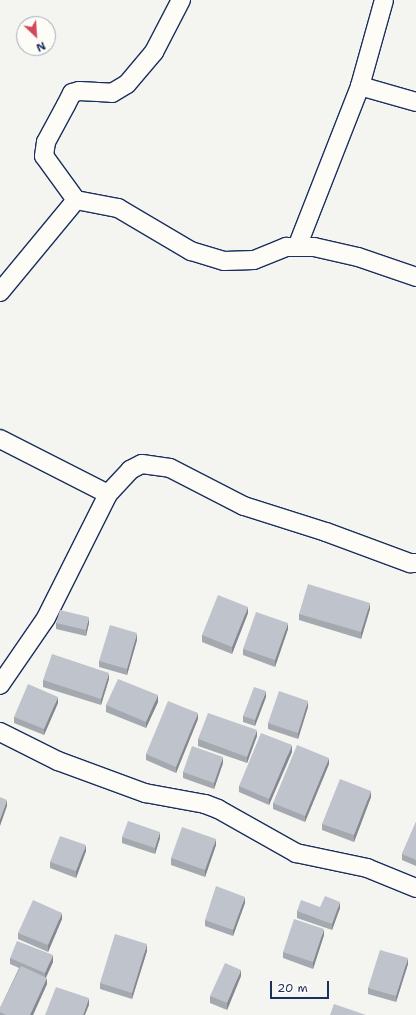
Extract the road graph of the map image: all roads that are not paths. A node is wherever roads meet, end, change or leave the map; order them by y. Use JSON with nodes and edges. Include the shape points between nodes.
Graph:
{"nodes":[{"id":1,"x":181,"y":0,"type":"edge"},
{"id":2,"x":384,"y":0,"type":"edge"},
{"id":3,"x":360,"y":86,"type":"junction"},
{"id":4,"x":416,"y":102,"type":"edge"},
{"id":5,"x":76,"y":200,"type":"junction"},
{"id":6,"x":297,"y":247,"type":"junction"},
{"id":7,"x":416,"y":278,"type":"edge"},
{"id":8,"x":0,"y":292,"type":"edge"},
{"id":9,"x":0,"y":439,"type":"edge"},
{"id":10,"x":108,"y":494,"type":"junction"},
{"id":11,"x":416,"y":563,"type":"edge"},
{"id":12,"x":0,"y":685,"type":"edge"},
{"id":13,"x":0,"y":732,"type":"edge"},
{"id":14,"x":416,"y":888,"type":"edge"}],
"edges":[{"from":1,"to":5,"type":"street","via":[[154,52],[127,84],[112,93],[79,91],[72,94],[46,142],[44,156]]},
{"from":2,"to":3,"type":"street"},
{"from":3,"to":4,"type":"street"},
{"from":3,"to":6,"type":"street"},
{"from":5,"to":6,"type":"street","via":[[118,208],[191,251],[224,261],[254,260],[286,247]]},
{"from":5,"to":8,"type":"street"},
{"from":6,"to":7,"type":"street","via":[[314,247],[358,257]]},
{"from":9,"to":10,"type":"street"},
{"from":10,"to":11,"type":"street","via":[[130,470],[142,464],[170,468],[244,506]]},
{"from":10,"to":12,"type":"street","via":[[46,618]]},
{"from":13,"to":14,"type":"street","via":[[58,761],[145,793],[205,804],[218,809],[296,854],[367,868]]}]}
